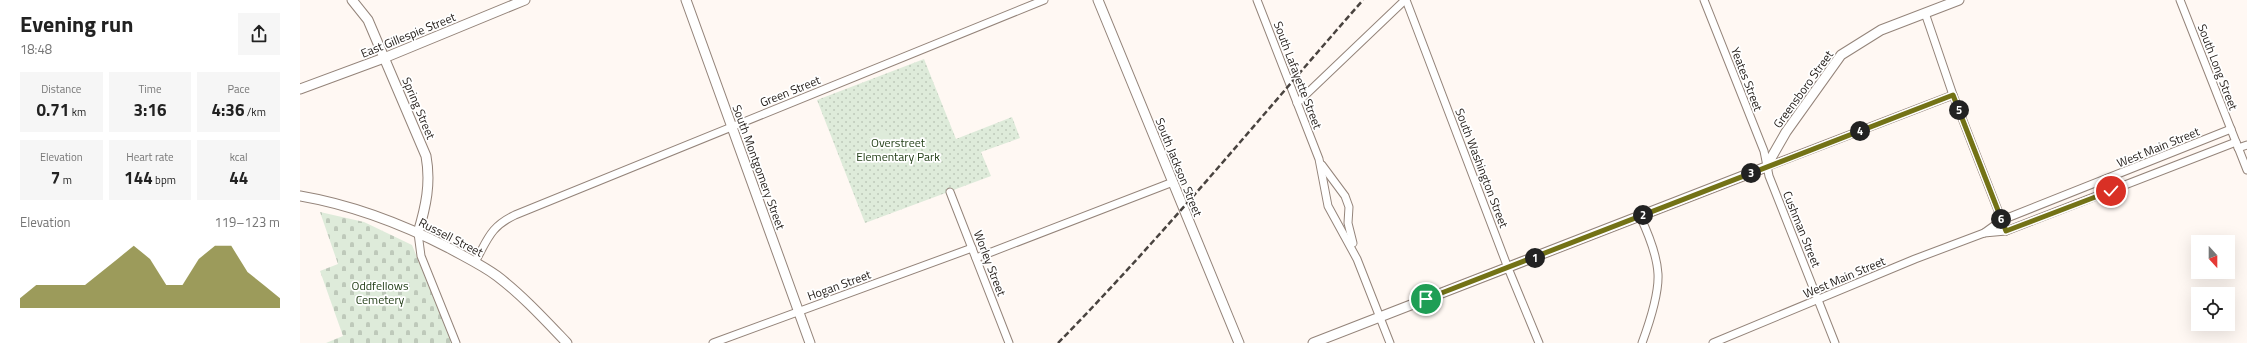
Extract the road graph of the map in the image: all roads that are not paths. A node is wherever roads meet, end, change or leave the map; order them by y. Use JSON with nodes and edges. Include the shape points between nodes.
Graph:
{"nodes":[{"id":1,"x":352,"y":0,"type":"edge"},
{"id":2,"x":524,"y":0,"type":"edge"},
{"id":3,"x":686,"y":0,"type":"edge"},
{"id":4,"x":1044,"y":0,"type":"edge"},
{"id":5,"x":1098,"y":0,"type":"edge"},
{"id":6,"x":1257,"y":0,"type":"edge"},
{"id":7,"x":1406,"y":0,"type":"edge"},
{"id":8,"x":1704,"y":0,"type":"edge"},
{"id":9,"x":1959,"y":0,"type":"edge"},
{"id":10,"x":2180,"y":0,"type":"edge"},
{"id":11,"x":1925,"y":13,"type":"junction"},
{"id":12,"x":384,"y":58,"type":"junction"},
{"id":13,"x":300,"y":89,"type":"edge"},
{"id":14,"x":1953,"y":95,"type":"junction"},
{"id":15,"x":1297,"y":103,"type":"junction"},
{"id":16,"x":732,"y":127,"type":"junction"},
{"id":17,"x":2231,"y":129,"type":"junction"},
{"id":18,"x":2237,"y":145,"type":"junction"},
{"id":19,"x":2247,"y":145,"type":"edge"},
{"id":20,"x":1319,"y":159,"type":"junction"},
{"id":21,"x":1766,"y":167,"type":"junction"},
{"id":22,"x":2247,"y":170,"type":"edge"},
{"id":23,"x":1173,"y":182,"type":"junction"},
{"id":24,"x":1333,"y":182,"type":"junction"},
{"id":25,"x":1325,"y":186,"type":"junction"},
{"id":26,"x":950,"y":192,"type":"dead end"},
{"id":27,"x":300,"y":196,"type":"edge"},
{"id":28,"x":1349,"y":216,"type":"junction"},
{"id":29,"x":1640,"y":216,"type":"junction"},
{"id":30,"x":1337,"y":220,"type":"junction"},
{"id":31,"x":2002,"y":220,"type":"junction"},
{"id":32,"x":2006,"y":231,"type":"junction"},
{"id":33,"x":418,"y":233,"type":"junction"},
{"id":34,"x":1984,"y":233,"type":"junction"},
{"id":35,"x":972,"y":248,"type":"junction"},
{"id":36,"x":976,"y":258,"type":"junction"},
{"id":37,"x":1358,"y":259,"type":"junction"},
{"id":38,"x":475,"y":262,"type":"junction"},
{"id":39,"x":1508,"y":268,"type":"junction"},
{"id":40,"x":1819,"y":300,"type":"junction"},
{"id":41,"x":798,"y":311,"type":"junction"},
{"id":42,"x":1379,"y":314,"type":"junction"},
{"id":43,"x":456,"y":343,"type":"edge"},
{"id":44,"x":567,"y":343,"type":"edge"},
{"id":45,"x":713,"y":343,"type":"edge"},
{"id":46,"x":810,"y":343,"type":"edge"},
{"id":47,"x":1009,"y":343,"type":"edge"},
{"id":48,"x":1239,"y":343,"type":"edge"},
{"id":49,"x":1313,"y":343,"type":"edge"},
{"id":50,"x":1390,"y":343,"type":"edge"},
{"id":51,"x":1539,"y":343,"type":"edge"},
{"id":52,"x":1642,"y":343,"type":"edge"},
{"id":53,"x":1714,"y":343,"type":"edge"},
{"id":54,"x":1835,"y":343,"type":"edge"}],
"edges":[{"from":1,"to":12,"type":"street","name":"Spring Street","via":[[368,20]]},
{"from":2,"to":12,"type":"street","name":"East Gillespie Street"},
{"from":3,"to":16,"type":"street","name":"South Montgomery Street"},
{"from":4,"to":16,"type":"street","name":"Green Street"},
{"from":5,"to":23,"type":"street","name":"South Jackson Street"},
{"from":6,"to":15,"type":"street","name":"South Lafayette Street"},
{"from":7,"to":15,"type":"street"},
{"from":7,"to":39,"type":"street","name":"South Washington Street"},
{"from":8,"to":21,"type":"street","name":"Yeates Street","via":[[1764,151]]},
{"from":9,"to":11,"type":"street","name":"Greensboro Street"},
{"from":10,"to":17,"type":"street","name":"South Long Street"},
{"from":11,"to":14,"type":"street"},
{"from":11,"to":21,"type":"street","name":"Greensboro Street","via":[[1881,30],[1841,55],[1786,132]]},
{"from":12,"to":13,"type":"street","name":"East Gillespie Street"},
{"from":12,"to":33,"type":"street","name":"Spring Street","via":[[426,156],[430,175],[428,195]]},
{"from":14,"to":21,"type":"street"},
{"from":14,"to":31,"type":"street"},
{"from":15,"to":20,"type":"street","name":"South Lafayette Street"},
{"from":16,"to":38,"type":"street","name":"Green Street","via":[[503,221],[495,226],[488,236]]},
{"from":16,"to":41,"type":"street","name":"South Montgomery Street"},
{"from":17,"to":18,"type":"street","name":"South Long Street"},
{"from":17,"to":31,"type":"street","name":"West Main Street"},
{"from":18,"to":19,"type":"street","name":"West Main Street"},
{"from":18,"to":22,"type":"street","name":"South Long Street"},
{"from":18,"to":32,"type":"street","name":"West Main Street"},
{"from":20,"to":24,"type":"street","name":"South Lafayette Street"},
{"from":20,"to":25,"type":"street","name":"South Lafayette Street"},
{"from":21,"to":29,"type":"street"},
{"from":21,"to":40,"type":"street","name":"Cushman Street"},
{"from":23,"to":36,"type":"street"},
{"from":23,"to":48,"type":"street","name":"South Jackson Street"},
{"from":24,"to":25,"type":"street"},
{"from":24,"to":28,"type":"street","name":"South Lafayette Street","via":[[1345,196]]},
{"from":25,"to":30,"type":"street","name":"South Lafayette Street","via":[[1328,206]]},
{"from":26,"to":35,"type":"street","name":"Worley Street"},
{"from":27,"to":33,"type":"street","name":"Russell Street","via":[[370,213]]},
{"from":28,"to":30,"type":"street","via":[[1343,222]]},
{"from":28,"to":37,"type":"street","name":"South Lafayette Street","via":[[1349,226]]},
{"from":29,"to":39,"type":"street"},
{"from":29,"to":52,"type":"street","via":[[1658,273],[1658,286]]},
{"from":30,"to":37,"type":"street","name":"South Lafayette Street"},
{"from":31,"to":32,"type":"street"},
{"from":31,"to":34,"type":"street","name":"West Main Street"},
{"from":32,"to":34,"type":"street","name":"West Main Street"},
{"from":33,"to":38,"type":"street","name":"Russell Street"},
{"from":33,"to":43,"type":"street","via":[[421,256]]},
{"from":34,"to":40,"type":"street","name":"West Main Street"},
{"from":35,"to":36,"type":"street","name":"Worley Street"},
{"from":35,"to":41,"type":"street","name":"Hogan Street"},
{"from":36,"to":47,"type":"street","name":"Worley Street"},
{"from":37,"to":42,"type":"street","name":"South Lafayette Street"},
{"from":38,"to":44,"type":"street","name":"Russell Street","via":[[496,275],[517,293]]},
{"from":39,"to":42,"type":"street"},
{"from":39,"to":51,"type":"street","name":"South Washington Street"},
{"from":40,"to":53,"type":"street","name":"West Main Street"},
{"from":40,"to":54,"type":"street","name":"Cushman Street"},
{"from":41,"to":45,"type":"street","name":"Hogan Street"},
{"from":41,"to":46,"type":"street","name":"South Montgomery Street"},
{"from":42,"to":49,"type":"street"},
{"from":42,"to":50,"type":"street","name":"South Lafayette Street"}]}
